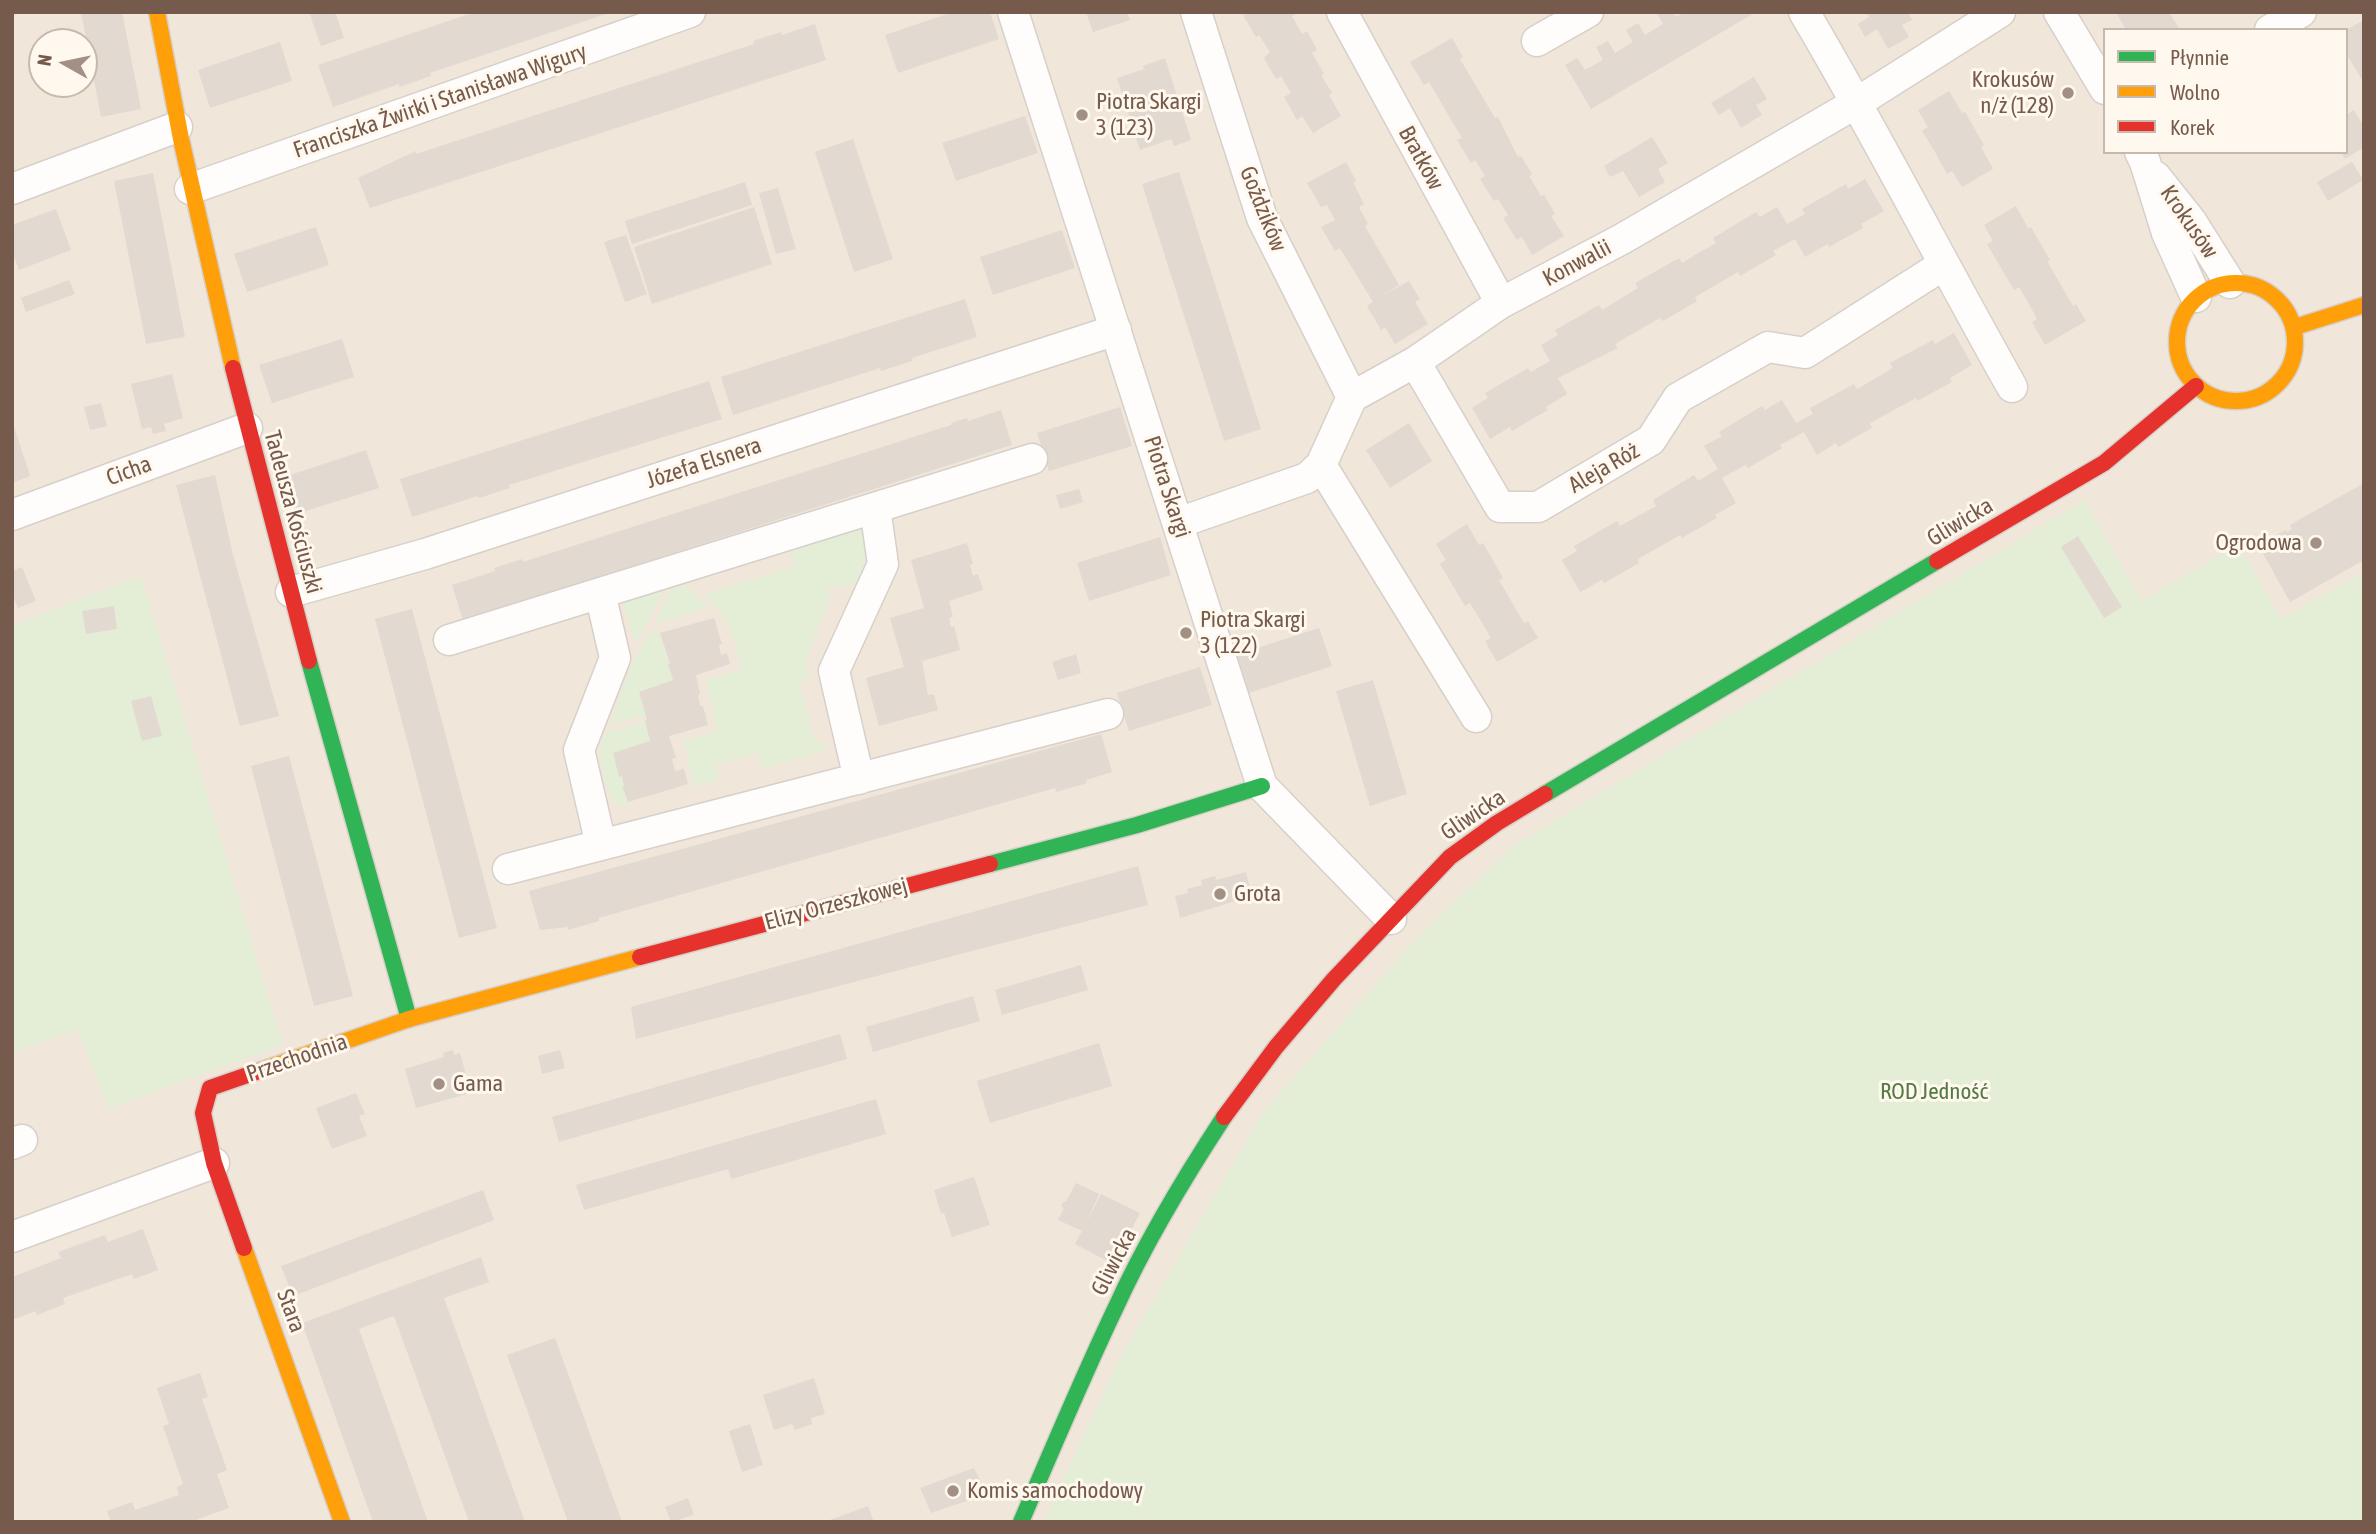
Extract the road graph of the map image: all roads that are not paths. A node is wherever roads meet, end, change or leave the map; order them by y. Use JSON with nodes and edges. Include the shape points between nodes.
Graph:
{"nodes":[{"id":1,"x":157,"y":12,"type":"edge"},
{"id":2,"x":691,"y":12,"type":"edge"},
{"id":3,"x":1013,"y":12,"type":"edge"},
{"id":4,"x":1196,"y":12,"type":"edge"},
{"id":5,"x":1342,"y":12,"type":"edge"},
{"id":6,"x":1588,"y":12,"type":"edge"},
{"id":7,"x":1804,"y":12,"type":"edge"},
{"id":8,"x":2000,"y":12,"type":"edge"},
{"id":9,"x":2059,"y":12,"type":"edge"},
{"id":10,"x":2301,"y":12,"type":"edge"},
{"id":11,"x":2273,"y":28,"type":"edge"},
{"id":12,"x":1537,"y":41,"type":"dead end"},
{"id":13,"x":2103,"y":86,"type":"edge"},
{"id":14,"x":1858,"y":102,"type":"junction"},
{"id":15,"x":177,"y":127,"type":"junction"},
{"id":16,"x":2143,"y":157,"type":"edge"},
{"id":17,"x":12,"y":189,"type":"edge"},
{"id":18,"x":190,"y":189,"type":"junction"},
{"id":19,"x":1943,"y":265,"type":"junction"},
{"id":20,"x":2230,"y":283,"type":"junction"},
{"id":21,"x":2196,"y":297,"type":"junction"},
{"id":22,"x":1501,"y":303,"type":"junction"},
{"id":23,"x":2364,"y":305,"type":"edge"},
{"id":24,"x":2295,"y":327,"type":"junction"},
{"id":25,"x":1116,"y":330,"type":"junction"},
{"id":26,"x":1415,"y":362,"type":"junction"},
{"id":27,"x":2196,"y":386,"type":"junction"},
{"id":28,"x":2012,"y":387,"type":"dead end"},
{"id":29,"x":1352,"y":397,"type":"junction"},
{"id":30,"x":247,"y":428,"type":"junction"},
{"id":31,"x":1032,"y":459,"type":"dead end"},
{"id":32,"x":1321,"y":465,"type":"junction"},
{"id":33,"x":875,"y":508,"type":"junction"},
{"id":34,"x":12,"y":515,"type":"edge"},
{"id":35,"x":1178,"y":523,"type":"junction"},
{"id":36,"x":291,"y":592,"type":"junction"},
{"id":37,"x":600,"y":593,"type":"junction"},
{"id":38,"x":449,"y":640,"type":"dead end"},
{"id":39,"x":1108,"y":714,"type":"dead end"},
{"id":40,"x":1476,"y":717,"type":"dead end"},
{"id":41,"x":859,"y":779,"type":"junction"},
{"id":42,"x":1262,"y":786,"type":"junction"},
{"id":43,"x":601,"y":845,"type":"junction"},
{"id":44,"x":508,"y":869,"type":"dead end"},
{"id":45,"x":1391,"y":919,"type":"junction"},
{"id":46,"x":409,"y":1019,"type":"junction"},
{"id":47,"x":203,"y":1113,"type":"joint"},
{"id":48,"x":214,"y":1163,"type":"junction"},
{"id":49,"x":12,"y":1237,"type":"edge"},
{"id":50,"x":342,"y":1522,"type":"edge"},
{"id":51,"x":1021,"y":1522,"type":"edge"}],
"edges":[{"from":1,"to":15,"type":"street","name":"Tadeusza Kościuszki"},
{"from":2,"to":18,"type":"street","name":"Franciszka Żwirki i Stanisława Wigury"},
{"from":3,"to":25,"type":"street","name":"Piotra Skargi"},
{"from":4,"to":29,"type":"street","name":"Goździków","via":[[1262,218]]},
{"from":5,"to":22,"type":"street","name":"Bratków"},
{"from":6,"to":12,"type":"street"},
{"from":7,"to":14,"type":"street"},
{"from":8,"to":14,"type":"street","name":"Konwalii"},
{"from":9,"to":13,"type":"street"},
{"from":10,"to":11,"type":"street"},
{"from":14,"to":19,"type":"street"},
{"from":14,"to":22,"type":"street","name":"Konwalii","via":[[1622,239]]},
{"from":15,"to":17,"type":"street"},
{"from":15,"to":18,"type":"street","name":"Tadeusza Kościuszki"},
{"from":16,"to":20,"type":"street","name":"Krokusów"},
{"from":16,"to":21,"type":"street","name":"Krokusów","via":[[2167,233]]},
{"from":18,"to":30,"type":"street","name":"Tadeusza Kościuszki"},
{"from":19,"to":26,"type":"street","name":"Aleja Róż","via":[[1805,354],[1768,347],[1678,398],[1651,440],[1538,507],[1500,507]]},
{"from":19,"to":28,"type":"street"},
{"from":20,"to":21,"type":"street"},
{"from":20,"to":24,"type":"street","via":[[2258,286],[2272,294]]},
{"from":21,"to":27,"type":"street","via":[[2185,310],[2176,342],[2182,366]]},
{"from":22,"to":26,"type":"street","name":"Konwalii"},
{"from":23,"to":24,"type":"street"},
{"from":24,"to":27,"type":"street","via":[[2288,371],[2263,395],[2228,401]]},
{"from":25,"to":35,"type":"street","name":"Piotra Skargi"},
{"from":25,"to":36,"type":"street","name":"Józefa Elsnera","via":[[425,554]]},
{"from":26,"to":29,"type":"street","name":"Konwalii"},
{"from":27,"to":45,"type":"street","name":"Gliwicka","via":[[2104,463],[1497,823],[1450,857]]},
{"from":29,"to":32,"type":"street"},
{"from":30,"to":34,"type":"street","name":"Cicha"},
{"from":30,"to":36,"type":"street","name":"Tadeusza Kościuszki"},
{"from":31,"to":33,"type":"street"},
{"from":32,"to":35,"type":"street","via":[[1307,478]]},
{"from":32,"to":40,"type":"street"},
{"from":33,"to":37,"type":"street"},
{"from":33,"to":41,"type":"street","via":[[883,564],[834,671]]},
{"from":35,"to":42,"type":"street","name":"Piotra Skargi"},
{"from":36,"to":46,"type":"street","name":"Tadeusza Kościuszki"},
{"from":37,"to":38,"type":"street"},
{"from":37,"to":43,"type":"street","via":[[615,658],[579,750]]},
{"from":39,"to":41,"type":"street"},
{"from":41,"to":43,"type":"street"},
{"from":42,"to":45,"type":"street","name":"Piotra Skargi"},
{"from":42,"to":46,"type":"street","name":"Elizy Orzeszkowej","via":[[1138,825]]},
{"from":43,"to":44,"type":"street"},
{"from":45,"to":51,"type":"street","name":"Gliwicka","via":[[1276,1047],[1187,1174],[1116,1306]]},
{"from":46,"to":47,"type":"street","name":"Przechodnia","via":[[210,1088]]},
{"from":47,"to":48,"type":"street","name":"Stara"},
{"from":48,"to":49,"type":"street"},
{"from":48,"to":50,"type":"street","name":"Stara"}]}
